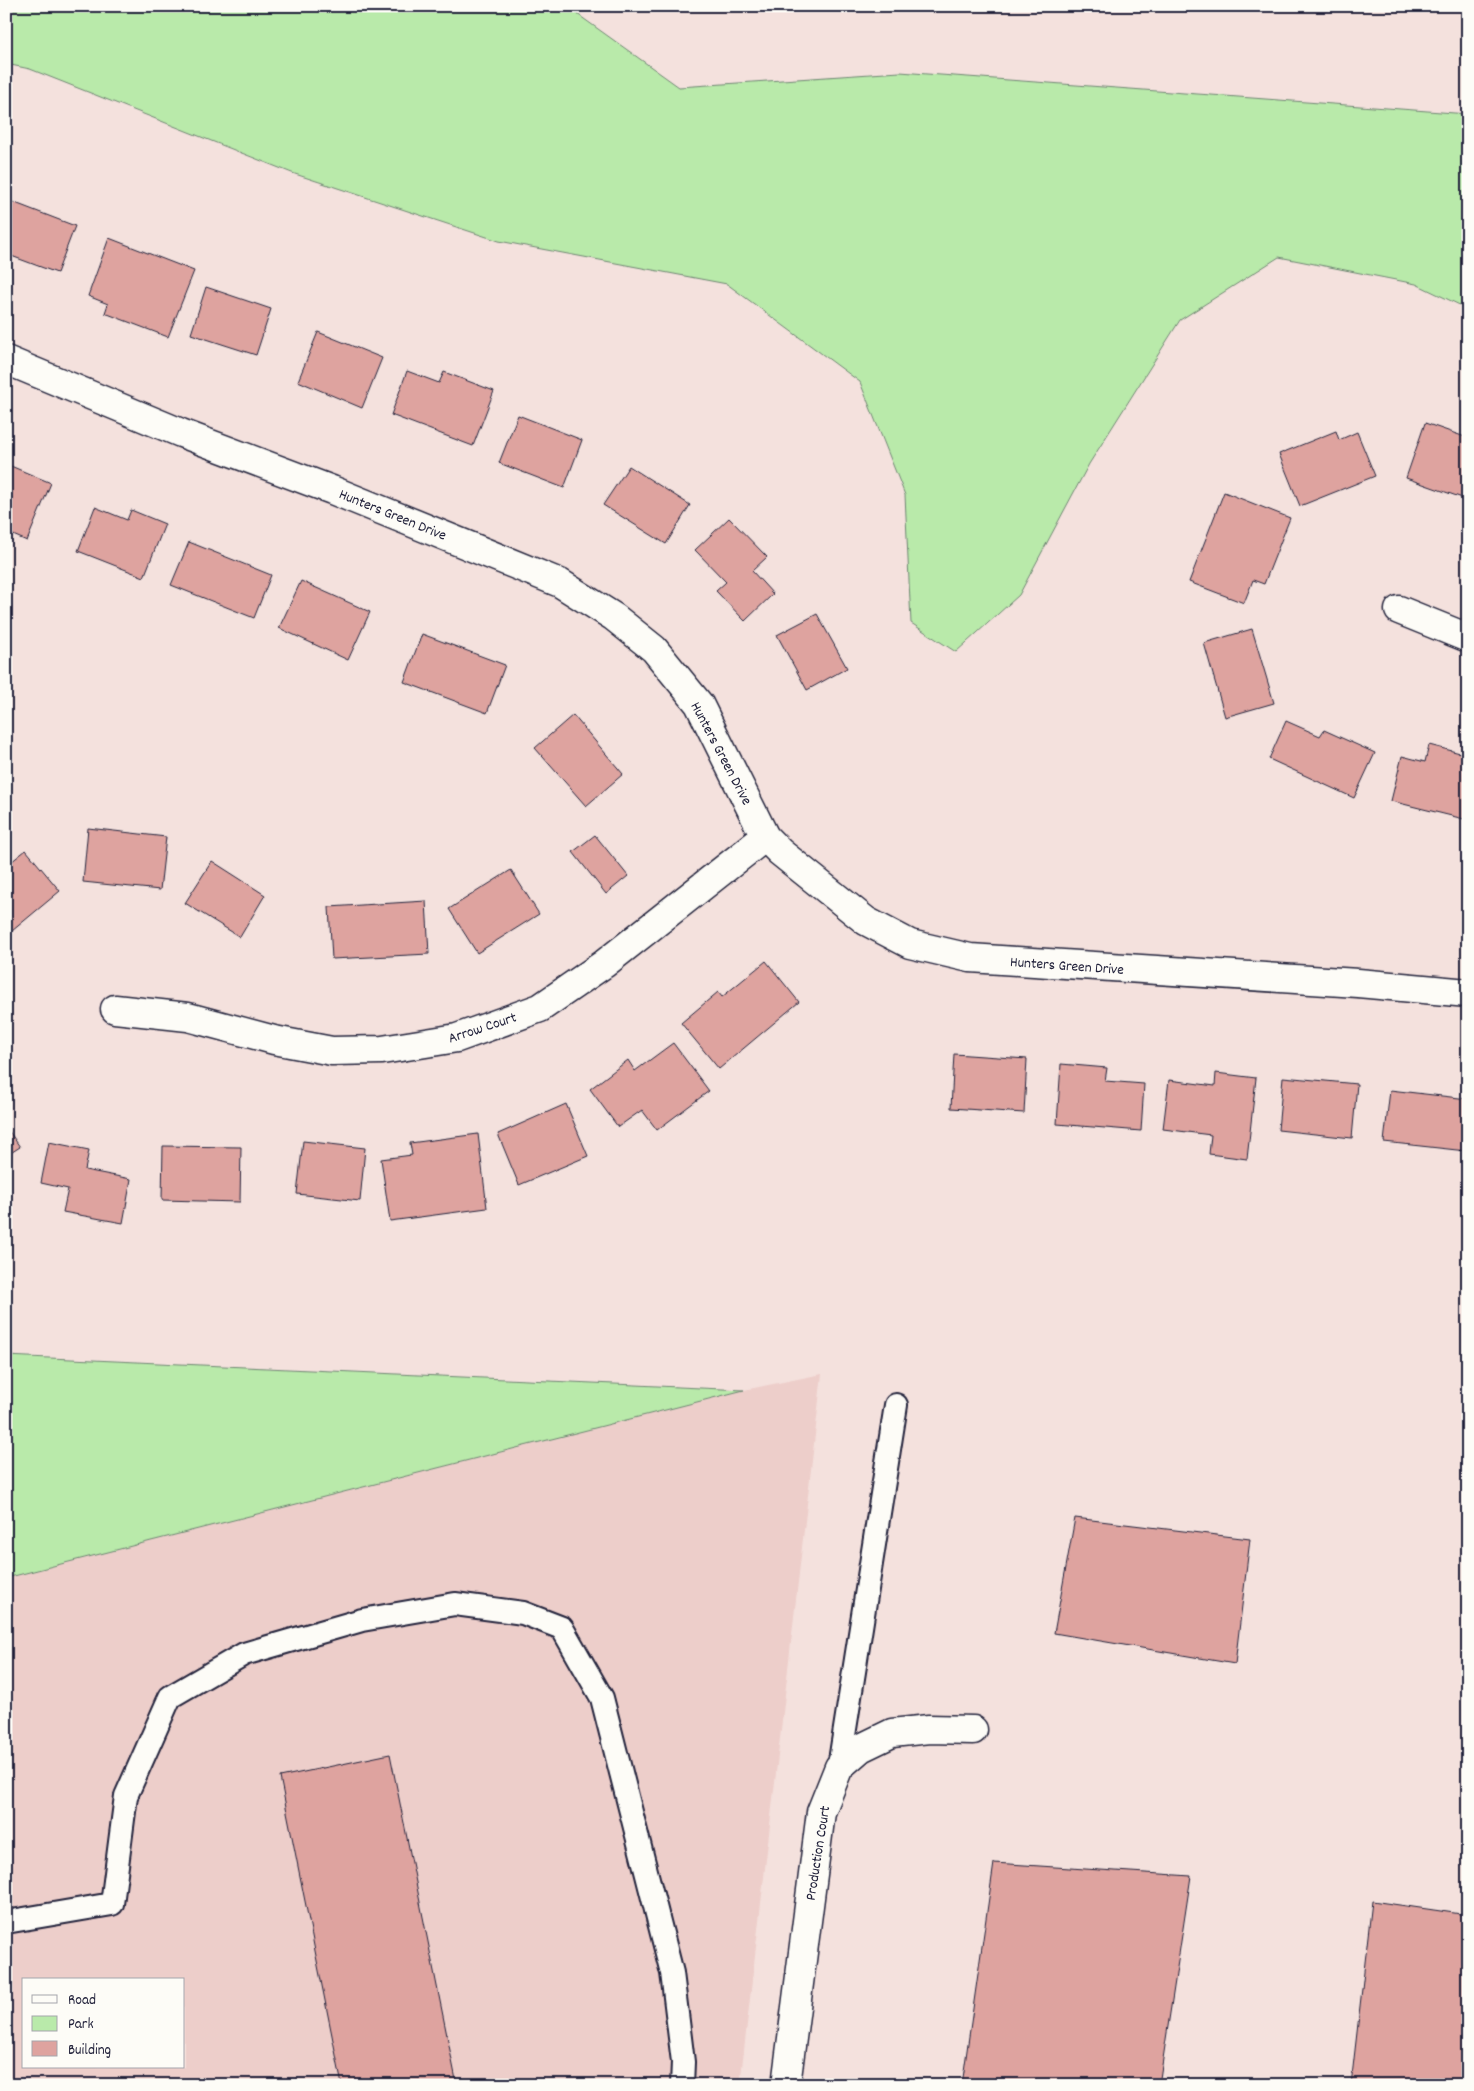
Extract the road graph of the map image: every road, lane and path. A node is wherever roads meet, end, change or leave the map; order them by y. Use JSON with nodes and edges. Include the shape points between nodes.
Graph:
{"nodes":[{"id":1,"x":6,"y":360,"type":"edge"},
{"id":2,"x":1399,"y":610,"type":"dead end"},
{"id":3,"x":1468,"y":638,"type":"edge"},
{"id":4,"x":765,"y":837,"type":"junction"},
{"id":5,"x":1468,"y":993,"type":"edge"},
{"id":6,"x":115,"y":1009,"type":"dead end"},
{"id":7,"x":896,"y":1405,"type":"dead end"},
{"id":8,"x":973,"y":1730,"type":"dead end"},
{"id":9,"x":839,"y":1767,"type":"junction"},
{"id":10,"x":6,"y":1922,"type":"edge"},
{"id":11,"x":682,"y":2085,"type":"edge"},
{"id":12,"x":786,"y":2085,"type":"edge"}],
"edges":[{"from":1,"to":4,"type":"street","name":"Hunters Green Drive","via":[[560,583],[614,617],[654,649],[698,704]]},
{"from":2,"to":3,"type":"street"},
{"from":4,"to":5,"type":"street","name":"Hunters Green Drive","via":[[866,922],[910,944],[970,958]]},
{"from":4,"to":6,"type":"street","name":"Arrow Court","via":[[604,964],[540,1008],[457,1038],[382,1050],[332,1051],[274,1040],[188,1017]]},
{"from":7,"to":9,"type":"lane"},
{"from":8,"to":9,"type":"street","name":"Production Court","via":[[929,1729],[892,1733],[861,1748]]},
{"from":9,"to":12,"type":"street","name":"Production Court","via":[[821,1812]]},
{"from":10,"to":11,"type":"lane","via":[[112,1904],[126,1796],[170,1697],[244,1654],[362,1620],[455,1604],[523,1613],[562,1628],[602,1698],[672,1973],[684,2062]]}]}
